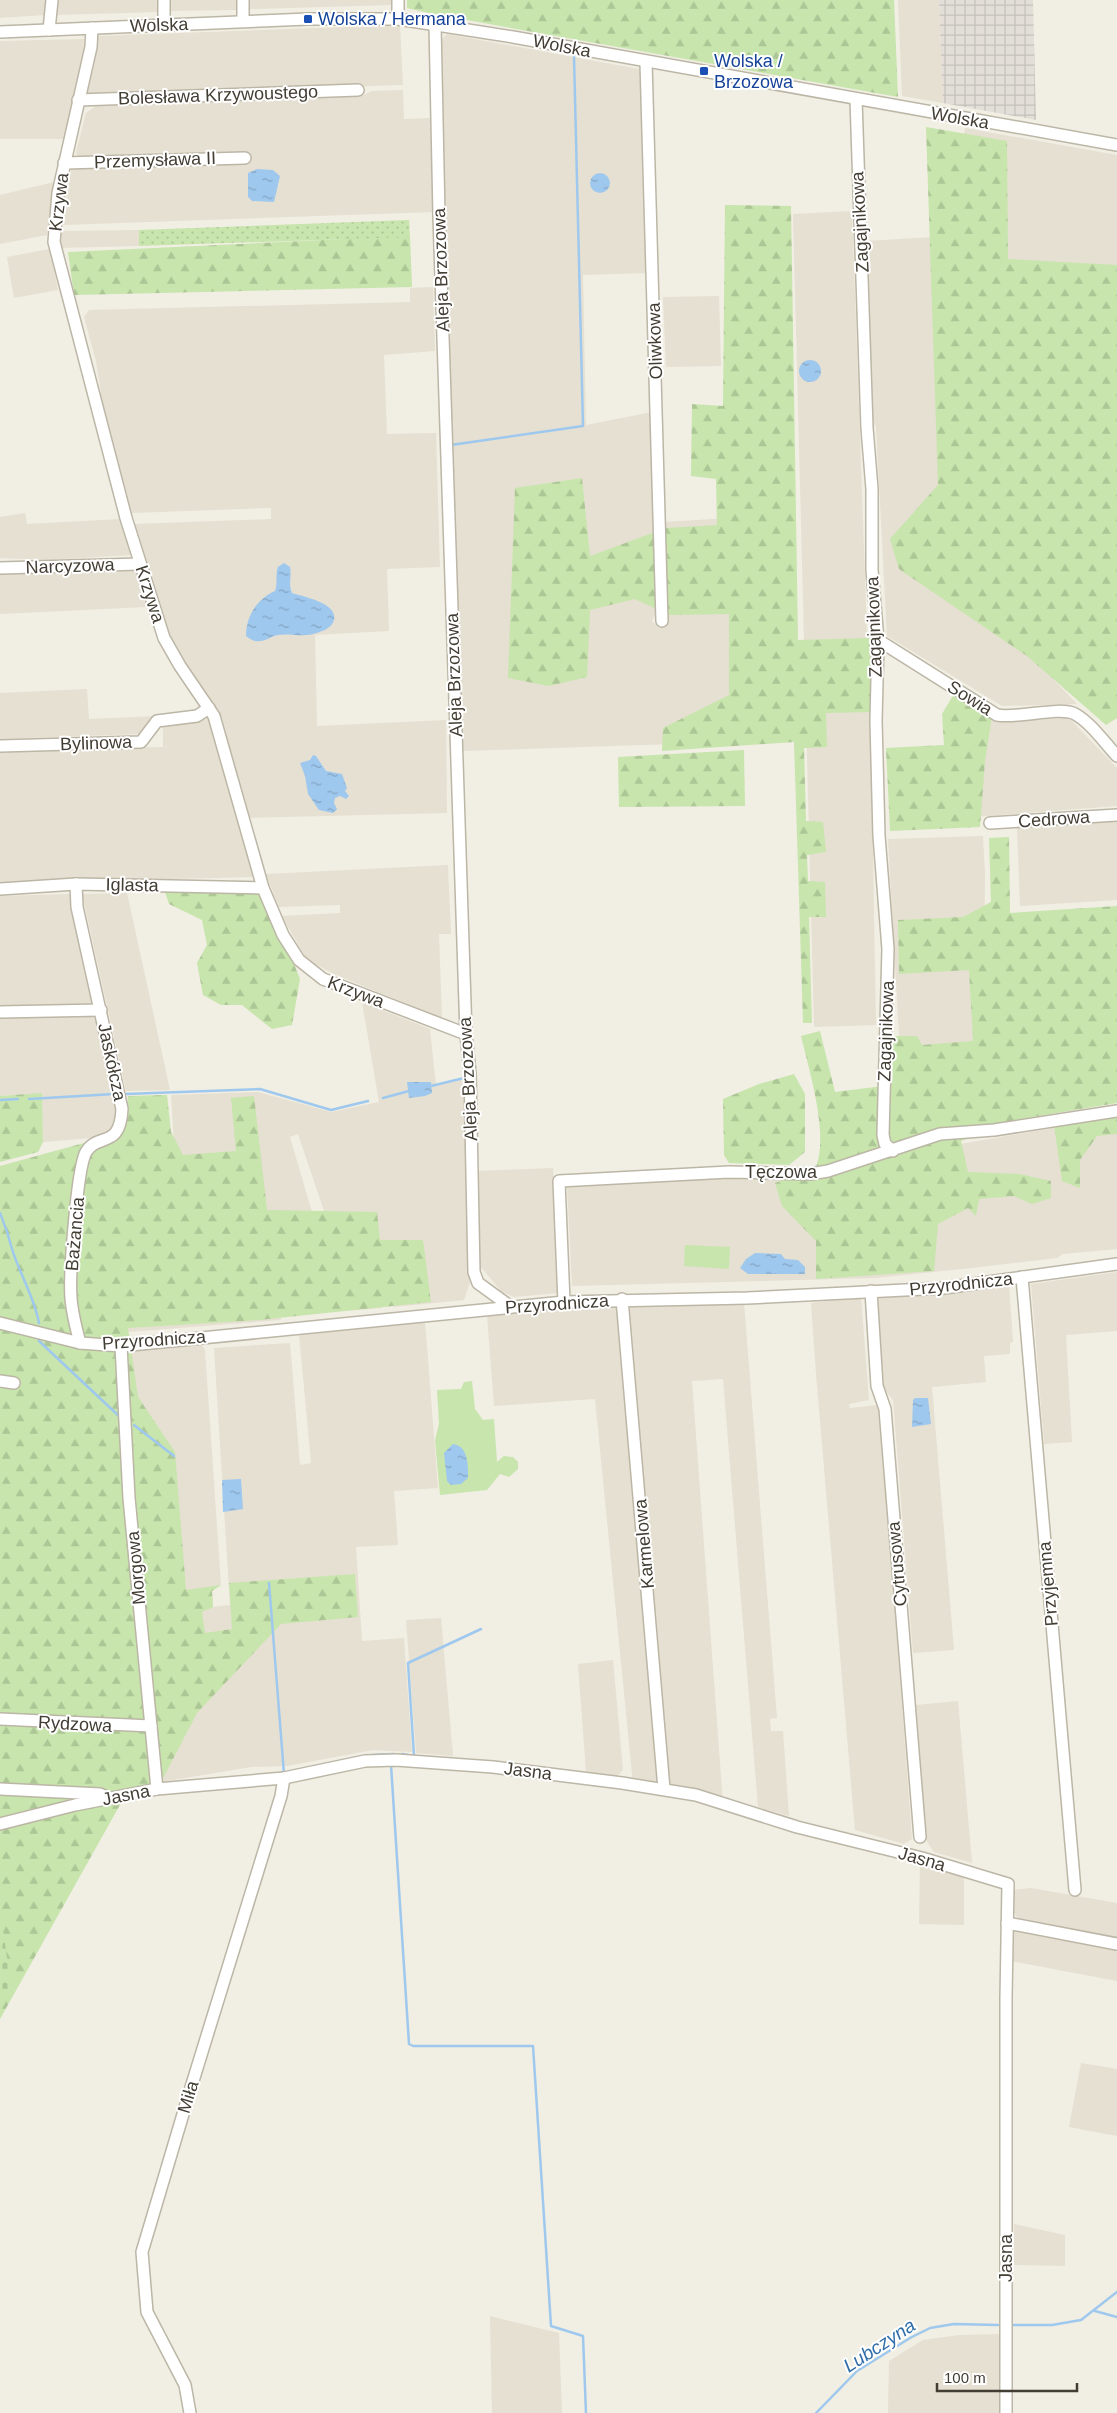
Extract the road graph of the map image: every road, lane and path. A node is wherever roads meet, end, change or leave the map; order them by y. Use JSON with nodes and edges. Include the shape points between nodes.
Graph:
{"nodes":[{"id":1,"x":52,"y":0,"type":"edge"},
{"id":2,"x":164,"y":0,"type":"edge"},
{"id":3,"x":243,"y":0,"type":"edge"},
{"id":4,"x":398,"y":0,"type":"edge"},
{"id":5,"x":398,"y":19,"type":"junction"},
{"id":6,"x":243,"y":22,"type":"junction"},
{"id":7,"x":435,"y":24,"type":"junction"},
{"id":8,"x":164,"y":25,"type":"junction"},
{"id":9,"x":92,"y":28,"type":"junction"},
{"id":10,"x":49,"y":30,"type":"junction"},
{"id":11,"x":0,"y":32,"type":"edge"},
{"id":12,"x":646,"y":62,"type":"junction"},
{"id":13,"x":358,"y":90,"type":"dead end"},
{"id":14,"x":856,"y":99,"type":"junction"},
{"id":15,"x":78,"y":100,"type":"junction"},
{"id":16,"x":1117,"y":145,"type":"edge"},
{"id":17,"x":245,"y":158,"type":"dead end"},
{"id":18,"x":64,"y":163,"type":"junction"},
{"id":19,"x":140,"y":564,"type":"junction"},
{"id":20,"x":0,"y":568,"type":"edge"},
{"id":21,"x":662,"y":621,"type":"dead end"},
{"id":22,"x":878,"y":640,"type":"junction"},
{"id":23,"x":210,"y":708,"type":"junction"},
{"id":24,"x":0,"y":746,"type":"edge"},
{"id":25,"x":1117,"y":756,"type":"edge"},
{"id":26,"x":1117,"y":815,"type":"edge"},
{"id":27,"x":990,"y":823,"type":"dead end"},
{"id":28,"x":76,"y":884,"type":"junction"},
{"id":29,"x":263,"y":888,"type":"junction"},
{"id":30,"x":0,"y":889,"type":"edge"},
{"id":31,"x":101,"y":1010,"type":"junction"},
{"id":32,"x":0,"y":1012,"type":"edge"},
{"id":33,"x":466,"y":1034,"type":"junction"},
{"id":34,"x":1117,"y":1111,"type":"edge"},
{"id":35,"x":109,"y":1140,"type":"joint"},
{"id":36,"x":893,"y":1151,"type":"junction"},
{"id":37,"x":1117,"y":1264,"type":"edge"},
{"id":38,"x":1022,"y":1277,"type":"junction"},
{"id":39,"x":871,"y":1291,"type":"junction"},
{"id":40,"x":622,"y":1299,"type":"junction"},
{"id":41,"x":564,"y":1302,"type":"junction"},
{"id":42,"x":511,"y":1307,"type":"junction"},
{"id":43,"x":0,"y":1323,"type":"edge"},
{"id":44,"x":80,"y":1343,"type":"junction"},
{"id":45,"x":121,"y":1346,"type":"junction"},
{"id":46,"x":0,"y":1382,"type":"edge"},
{"id":47,"x":14,"y":1383,"type":"dead end"},
{"id":48,"x":0,"y":1720,"type":"edge"},
{"id":49,"x":151,"y":1726,"type":"junction"},
{"id":50,"x":284,"y":1778,"type":"junction"},
{"id":51,"x":0,"y":1789,"type":"edge"},
{"id":52,"x":157,"y":1789,"type":"junction"},
{"id":53,"x":664,"y":1789,"type":"junction"},
{"id":54,"x":110,"y":1798,"type":"junction"},
{"id":55,"x":0,"y":1824,"type":"edge"},
{"id":56,"x":920,"y":1837,"type":"dead end"},
{"id":57,"x":1075,"y":1890,"type":"dead end"},
{"id":58,"x":1007,"y":1923,"type":"junction"},
{"id":59,"x":1117,"y":1944,"type":"edge"},
{"id":60,"x":190,"y":2413,"type":"edge"},
{"id":61,"x":1006,"y":2413,"type":"edge"}],
"edges":[{"from":1,"to":10,"type":"street"},
{"from":2,"to":8,"type":"street"},
{"from":3,"to":6,"type":"street"},
{"from":4,"to":5,"type":"street"},
{"from":5,"to":6,"type":"street","name":"Wolska"},
{"from":5,"to":7,"type":"street","name":"Wolska"},
{"from":6,"to":8,"type":"street","name":"Wolska"},
{"from":7,"to":12,"type":"street","name":"Wolska"},
{"from":7,"to":33,"type":"street","name":"Aleja Brzozowa"},
{"from":8,"to":9,"type":"street","name":"Wolska"},
{"from":9,"to":10,"type":"street","name":"Wolska"},
{"from":9,"to":15,"type":"street","name":"Krzywa","via":[[91,47]]},
{"from":10,"to":11,"type":"street","name":"Wolska"},
{"from":12,"to":14,"type":"street","name":"Wolska"},
{"from":12,"to":21,"type":"street","name":"Oliwkowa"},
{"from":13,"to":15,"type":"street","name":"Bolesława Krzywoustego"},
{"from":14,"to":16,"type":"street","name":"Wolska"},
{"from":14,"to":22,"type":"street","name":"Zagajnikowa","via":[[872,489],[872,570]]},
{"from":15,"to":18,"type":"street","name":"Krzywa"},
{"from":17,"to":18,"type":"street","name":"Przemysława II"},
{"from":18,"to":19,"type":"street","name":"Krzywa","via":[[54,242]]},
{"from":19,"to":20,"type":"street","name":"Narcyzowa"},
{"from":19,"to":23,"type":"street","name":"Krzywa","via":[[164,638]]},
{"from":22,"to":25,"type":"street","name":"Sowia","via":[[998,715],[1074,714]]},
{"from":22,"to":36,"type":"street","name":"Zagajnikowa","via":[[879,836],[888,949],[883,1135],[885,1144]]},
{"from":23,"to":24,"type":"street","name":"Bylinowa","via":[[197,716],[157,721],[141,742]]},
{"from":23,"to":29,"type":"street","name":"Krzywa"},
{"from":26,"to":27,"type":"street","name":"Cedrowa"},
{"from":28,"to":29,"type":"street","name":"Iglasta"},
{"from":28,"to":30,"type":"street","name":"Iglasta"},
{"from":28,"to":31,"type":"street","name":"Jaskółcza","via":[[77,907]]},
{"from":29,"to":33,"type":"street","name":"Krzywa","via":[[283,935],[299,960],[314,973],[346,989]]},
{"from":31,"to":32,"type":"street","name":"Jaskółcza"},
{"from":31,"to":35,"type":"street","name":"Jaskółcza","via":[[122,1109],[117,1132]]},
{"from":33,"to":42,"type":"street","name":"Aleja Brzozowa","via":[[470,1073],[474,1272],[478,1283]]},
{"from":34,"to":36,"type":"street","name":"Tęczowa","via":[[1004,1129],[940,1134]]},
{"from":35,"to":44,"type":"street","name":"Bażancia","via":[[95,1144],[86,1152],[81,1171],[71,1274],[72,1306]]},
{"from":36,"to":41,"type":"street","name":"Tęczowa","via":[[810,1174],[729,1172],[559,1181]]},
{"from":37,"to":38,"type":"street","name":"Przyrodnicza"},
{"from":38,"to":39,"type":"street","name":"Przyrodnicza","via":[[944,1288]]},
{"from":38,"to":57,"type":"street","name":"Przyjemna"},
{"from":39,"to":40,"type":"street","name":"Przyrodnicza","via":[[747,1298]]},
{"from":39,"to":56,"type":"street","name":"Cytrusowa","via":[[876,1386],[885,1409]]},
{"from":40,"to":41,"type":"street","name":"Przyrodnicza"},
{"from":40,"to":53,"type":"street","name":"Karmelowa"},
{"from":41,"to":42,"type":"street","name":"Przyrodnicza"},
{"from":42,"to":45,"type":"street","name":"Przyrodnicza"},
{"from":43,"to":44,"type":"street","name":"Przyrodnicza"},
{"from":44,"to":45,"type":"street","name":"Przyrodnicza"},
{"from":45,"to":49,"type":"street","name":"Morgowa","via":[[129,1498]]},
{"from":46,"to":47,"type":"street"},
{"from":48,"to":49,"type":"street","name":"Rydzowa"},
{"from":49,"to":52,"type":"street","name":"Morgowa"},
{"from":50,"to":52,"type":"street","name":"Jasna"},
{"from":50,"to":53,"type":"street","name":"Jasna","via":[[365,1761],[396,1760],[493,1767]]},
{"from":50,"to":60,"type":"street","name":"Miła","via":[[142,2252],[147,2312],[182,2377]]},
{"from":51,"to":54,"type":"street","via":[[100,1794]]},
{"from":52,"to":54,"type":"street","name":"Jasna"},
{"from":53,"to":58,"type":"street","name":"Jasna","via":[[696,1795],[1008,1884]]},
{"from":54,"to":55,"type":"street","name":"Jasna"},
{"from":58,"to":59,"type":"street"},
{"from":58,"to":61,"type":"street","name":"Jasna"}]}
